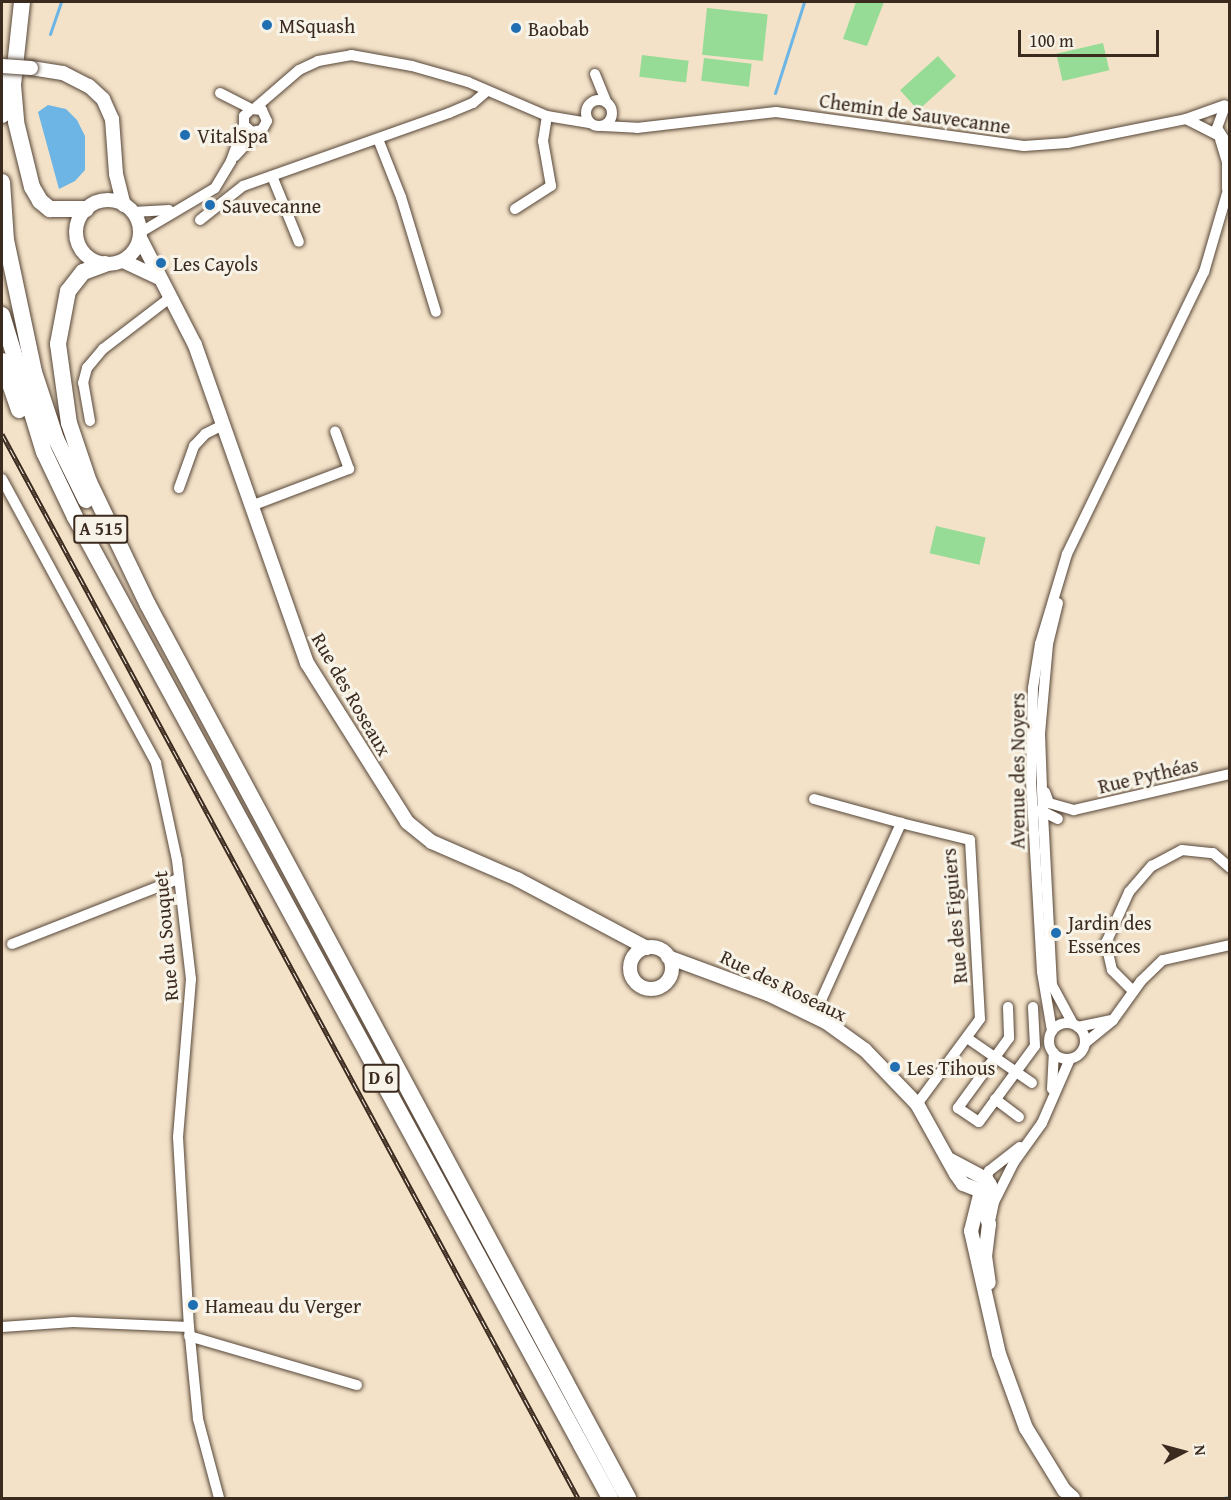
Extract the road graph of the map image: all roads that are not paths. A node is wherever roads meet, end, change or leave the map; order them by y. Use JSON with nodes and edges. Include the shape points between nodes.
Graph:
{"nodes":[{"id":1,"x":14,"y":2,"type":"edge"},
{"id":2,"x":22,"y":2,"type":"edge"},
{"id":3,"x":2,"y":66,"type":"edge"},
{"id":4,"x":280,"y":84,"type":"junction"},
{"id":5,"x":487,"y":91,"type":"junction"},
{"id":6,"x":1227,"y":103,"type":"edge"},
{"id":7,"x":609,"y":105,"type":"junction"},
{"id":8,"x":589,"y":106,"type":"junction"},
{"id":9,"x":253,"y":109,"type":"junction"},
{"id":10,"x":2,"y":115,"type":"edge"},
{"id":11,"x":266,"y":115,"type":"junction"},
{"id":12,"x":552,"y":116,"type":"junction"},
{"id":13,"x":1186,"y":119,"type":"junction"},
{"id":14,"x":244,"y":123,"type":"junction"},
{"id":15,"x":589,"y":123,"type":"junction"},
{"id":16,"x":603,"y":126,"type":"junction"},
{"id":17,"x":637,"y":128,"type":"junction"},
{"id":18,"x":256,"y":132,"type":"junction"},
{"id":19,"x":1219,"y":137,"type":"junction"},
{"id":20,"x":378,"y":139,"type":"junction"},
{"id":21,"x":1230,"y":148,"type":"edge"},
{"id":22,"x":231,"y":161,"type":"junction"},
{"id":23,"x":116,"y":174,"type":"junction"},
{"id":24,"x":272,"y":176,"type":"junction"},
{"id":25,"x":2,"y":182,"type":"edge"},
{"id":26,"x":1228,"y":186,"type":"edge"},
{"id":27,"x":105,"y":201,"type":"junction"},
{"id":28,"x":129,"y":208,"type":"junction"},
{"id":29,"x":86,"y":209,"type":"junction"},
{"id":30,"x":515,"y":209,"type":"dead end"},
{"id":31,"x":172,"y":210,"type":"junction"},
{"id":32,"x":200,"y":220,"type":"dead end"},
{"id":33,"x":140,"y":235,"type":"junction"},
{"id":34,"x":298,"y":242,"type":"dead end"},
{"id":35,"x":123,"y":261,"type":"junction"},
{"id":36,"x":105,"y":264,"type":"junction"},
{"id":37,"x":160,"y":278,"type":"junction"},
{"id":38,"x":171,"y":297,"type":"junction"},
{"id":39,"x":436,"y":312,"type":"dead end"},
{"id":40,"x":2,"y":315,"type":"edge"},
{"id":41,"x":2,"y":361,"type":"edge"},
{"id":42,"x":90,"y":421,"type":"dead end"},
{"id":43,"x":223,"y":425,"type":"junction"},
{"id":44,"x":335,"y":430,"type":"dead end"},
{"id":45,"x":2,"y":479,"type":"edge"},
{"id":46,"x":179,"y":488,"type":"dead end"},
{"id":47,"x":251,"y":506,"type":"junction"},
{"id":48,"x":1085,"y":518,"type":"junction"},
{"id":49,"x":152,"y":658,"type":"junction"},
{"id":50,"x":1230,"y":774,"type":"edge"},
{"id":51,"x":1032,"y":781,"type":"junction"},
{"id":52,"x":1042,"y":786,"type":"junction"},
{"id":53,"x":814,"y":799,"type":"dead end"},
{"id":54,"x":1074,"y":810,"type":"junction"},
{"id":55,"x":1043,"y":814,"type":"junction"},
{"id":56,"x":1058,"y":819,"type":"junction"},
{"id":57,"x":901,"y":823,"type":"junction"},
{"id":58,"x":1044,"y":838,"type":"junction"},
{"id":59,"x":276,"y":848,"type":"junction"},
{"id":60,"x":1230,"y":868,"type":"edge"},
{"id":61,"x":178,"y":879,"type":"junction"},
{"id":62,"x":12,"y":944,"type":"dead end"},
{"id":63,"x":1230,"y":945,"type":"edge"},
{"id":64,"x":642,"y":951,"type":"junction"},
{"id":65,"x":670,"y":963,"type":"junction"},
{"id":66,"x":1133,"y":991,"type":"junction"},
{"id":67,"x":1008,"y":1007,"type":"dead end"},
{"id":68,"x":1033,"y":1007,"type":"dead end"},
{"id":69,"x":814,"y":1016,"type":"junction"},
{"id":70,"x":1113,"y":1020,"type":"junction"},
{"id":71,"x":1075,"y":1026,"type":"junction"},
{"id":72,"x":1052,"y":1031,"type":"junction"},
{"id":73,"x":967,"y":1038,"type":"junction"},
{"id":74,"x":1085,"y":1043,"type":"junction"},
{"id":75,"x":1054,"y":1053,"type":"junction"},
{"id":76,"x":994,"y":1057,"type":"junction"},
{"id":77,"x":1070,"y":1059,"type":"junction"},
{"id":78,"x":1015,"y":1071,"type":"junction"},
{"id":79,"x":1032,"y":1083,"type":"dead end"},
{"id":80,"x":995,"y":1099,"type":"junction"},
{"id":81,"x":1052,"y":1099,"type":"junction"},
{"id":82,"x":917,"y":1104,"type":"junction"},
{"id":83,"x":1019,"y":1117,"type":"dead end"},
{"id":84,"x":1032,"y":1137,"type":"junction"},
{"id":85,"x":1004,"y":1182,"type":"junction"},
{"id":86,"x":986,"y":1187,"type":"junction"},
{"id":87,"x":989,"y":1224,"type":"junction"},
{"id":88,"x":2,"y":1327,"type":"edge"},
{"id":89,"x":189,"y":1331,"type":"junction"},
{"id":90,"x":999,"y":1354,"type":"junction"},
{"id":91,"x":357,"y":1385,"type":"dead end"},
{"id":92,"x":219,"y":1498,"type":"edge"},
{"id":93,"x":610,"y":1498,"type":"edge"},
{"id":94,"x":628,"y":1498,"type":"edge"},
{"id":95,"x":1073,"y":1498,"type":"edge"}],
"edges":[{"from":1,"to":10,"type":"highway"},
{"from":2,"to":29,"type":"highway","via":[[12,85],[16,122],[32,187],[50,209]]},
{"from":3,"to":23,"type":"main road","bridge":true,"via":[[63,73],[89,86],[103,99],[112,119]]},
{"from":4,"to":5,"type":"street","via":[[318,61],[351,55],[412,66]]},
{"from":4,"to":9,"type":"street"},
{"from":4,"to":11,"type":"street"},
{"from":5,"to":12,"type":"street"},
{"from":5,"to":20,"type":"street","via":[[474,103]]},
{"from":6,"to":13,"type":"street","name":"Chemin de Sauvecanne"},
{"from":6,"to":19,"type":"street","via":[[1217,119]]},
{"from":7,"to":8,"type":"street"},
{"from":7,"to":8,"type":"street","via":[[595,74],[597,87]]},
{"from":7,"to":16,"type":"street","via":[[611,118]]},
{"from":7,"to":17,"type":"street"},
{"from":8,"to":12,"type":"street"},
{"from":8,"to":15,"type":"street"},
{"from":9,"to":11,"type":"street"},
{"from":9,"to":14,"type":"street"},
{"from":9,"to":14,"type":"street","via":[[220,93]]},
{"from":11,"to":18,"type":"street","via":[[266,126]]},
{"from":12,"to":15,"type":"street"},
{"from":12,"to":30,"type":"street","via":[[543,141],[551,186]]},
{"from":13,"to":17,"type":"street","name":"Chemin de Sauvecanne","via":[[1067,143],[1024,146],[776,112]]},
{"from":13,"to":19,"type":"street"},
{"from":14,"to":18,"type":"street"},
{"from":14,"to":22,"type":"street"},
{"from":15,"to":16,"type":"street","name":"Chemin de Sauvecanne"},
{"from":16,"to":17,"type":"street","name":"Chemin de Sauvecanne"},
{"from":18,"to":22,"type":"street"},
{"from":19,"to":21,"type":"street"},
{"from":19,"to":26,"type":"street","name":"Avenue des Noyers","via":[[1227,162]]},
{"from":20,"to":24,"type":"street"},
{"from":20,"to":39,"type":"street","via":[[401,197]]},
{"from":22,"to":31,"type":"street","via":[[210,193]]},
{"from":23,"to":27,"type":"main road"},
{"from":23,"to":28,"type":"main road"},
{"from":24,"to":32,"type":"street","via":[[233,192]]},
{"from":24,"to":34,"type":"street"},
{"from":25,"to":59,"type":"highway","number":"A 515","via":[[18,303],[34,372],[56,439],[166,651]]},
{"from":26,"to":48,"type":"street","name":"Avenue des Noyers","via":[[1204,272]]},
{"from":27,"to":28,"type":"main road"},
{"from":27,"to":29,"type":"main road"},
{"from":28,"to":31,"type":"street"},
{"from":28,"to":33,"type":"main road"},
{"from":29,"to":36,"type":"main road","via":[[77,227],[80,248],[95,262]]},
{"from":31,"to":33,"type":"street"},
{"from":33,"to":35,"type":"main road"},
{"from":33,"to":37,"type":"main road","name":"Rue des Roseaux"},
{"from":35,"to":36,"type":"main road"},
{"from":35,"to":37,"type":"main road"},
{"from":36,"to":59,"type":"highway","via":[[83,272],[68,291],[58,344],[69,423],[89,483],[148,606]]},
{"from":37,"to":38,"type":"main road","name":"Rue des Roseaux"},
{"from":38,"to":42,"type":"street","via":[[103,349],[87,368],[83,383]]},
{"from":38,"to":43,"type":"main road","name":"Rue des Roseaux","via":[[195,345]]},
{"from":40,"to":49,"type":"highway","number":"A 515","via":[[44,452]]},
{"from":41,"to":49,"type":"highway","via":[[40,464],[73,530],[109,598]]},
{"from":43,"to":46,"type":"street","via":[[205,434],[194,446]]},
{"from":43,"to":47,"type":"main road","name":"Rue des Roseaux"},
{"from":44,"to":47,"type":"street","via":[[350,469]]},
{"from":45,"to":61,"type":"street","name":"Rue du Souquet","via":[[156,763]]},
{"from":47,"to":64,"type":"main road","name":"Rue des Roseaux","via":[[307,663],[407,822],[432,842],[517,879],[630,937]]},
{"from":48,"to":51,"type":"street","name":"Avenue des Noyers","via":[[1067,554],[1040,644],[1033,688]]},
{"from":48,"to":52,"type":"street","name":"Avenue des Noyers","via":[[1048,644],[1040,734]]},
{"from":49,"to":93,"type":"highway","number":"D 6"},
{"from":50,"to":54,"type":"street","name":"Rue Pythéas"},
{"from":51,"to":55,"type":"street","via":[[1034,801]]},
{"from":51,"to":72,"type":"street","name":"Avenue des Noyers","via":[[1042,972]]},
{"from":52,"to":54,"type":"street","via":[[1049,803]]},
{"from":52,"to":55,"type":"street","name":"Avenue des Noyers"},
{"from":53,"to":57,"type":"street"},
{"from":54,"to":56,"type":"street","name":"Rue Pythéas"},
{"from":55,"to":56,"type":"street"},
{"from":55,"to":58,"type":"street","name":"Avenue des Noyers"},
{"from":56,"to":58,"type":"street"},
{"from":57,"to":69,"type":"street"},
{"from":57,"to":73,"type":"street","name":"Rue des Figuiers","via":[[970,840],[980,1019]]},
{"from":58,"to":71,"type":"street","name":"Avenue des Noyers","via":[[1052,985],[1057,1001]]},
{"from":59,"to":94,"type":"highway","number":"D 6"},
{"from":60,"to":66,"type":"street","via":[[1213,853],[1182,850],[1152,866],[1129,892],[1106,943],[1112,970]]},
{"from":61,"to":62,"type":"street"},
{"from":61,"to":89,"type":"street","name":"Rue du Souquet","via":[[191,979],[178,1137]]},
{"from":63,"to":66,"type":"street","via":[[1163,960]]},
{"from":64,"to":65,"type":"main road","name":"Rue des Roseaux","via":[[659,949]]},
{"from":64,"to":65,"type":"main road","name":"Rue des Roseaux","via":[[631,967],[640,986],[660,987]]},
{"from":65,"to":69,"type":"main road","name":"Rue des Roseaux","via":[[687,963]]},
{"from":66,"to":70,"type":"street"},
{"from":67,"to":76,"type":"street","via":[[1009,1038]]},
{"from":68,"to":78,"type":"street","via":[[1035,1046]]},
{"from":69,"to":82,"type":"main road","name":"Rue des Roseaux","via":[[866,1050]]},
{"from":70,"to":71,"type":"street"},
{"from":70,"to":74,"type":"street"},
{"from":71,"to":72,"type":"street","via":[[1061,1024]]},
{"from":71,"to":74,"type":"street"},
{"from":72,"to":75,"type":"street","via":[[1049,1043]]},
{"from":73,"to":76,"type":"street"},
{"from":73,"to":82,"type":"street","name":"Rue des Figuiers"},
{"from":74,"to":77,"type":"street","via":[[1080,1053]]},
{"from":75,"to":77,"type":"street"},
{"from":75,"to":81,"type":"street"},
{"from":76,"to":78,"type":"street"},
{"from":76,"to":80,"type":"street","via":[[958,1108],[979,1122]]},
{"from":77,"to":81,"type":"street"},
{"from":78,"to":79,"type":"street"},
{"from":78,"to":80,"type":"street"},
{"from":80,"to":83,"type":"street"},
{"from":81,"to":84,"type":"street"},
{"from":82,"to":86,"type":"main road","name":"Rue des Roseaux","via":[[963,1184]]},
{"from":84,"to":85,"type":"street"},
{"from":84,"to":86,"type":"street","via":[[989,1171]]},
{"from":85,"to":86,"type":"street"},
{"from":85,"to":87,"type":"street"},
{"from":86,"to":87,"type":"main road","via":[[985,1213]]},
{"from":86,"to":90,"type":"main road","via":[[971,1231]]},
{"from":87,"to":90,"type":"main road","via":[[985,1256]]},
{"from":88,"to":89,"type":"street","via":[[82,1322]]},
{"from":89,"to":91,"type":"street"},
{"from":89,"to":92,"type":"street","name":"Rue du Souquet","via":[[198,1419]]},
{"from":90,"to":95,"type":"main road","via":[[1026,1428],[1064,1490]]}]}
